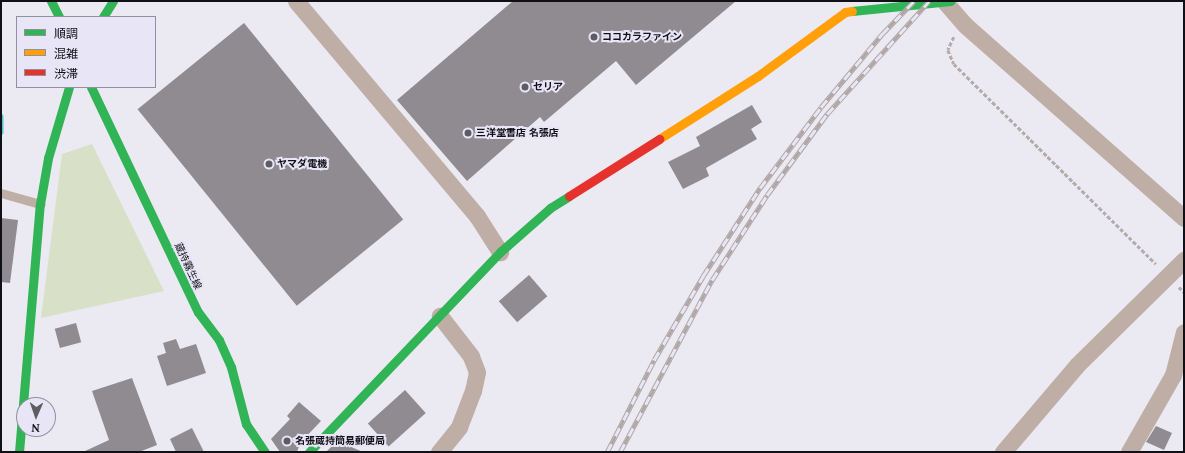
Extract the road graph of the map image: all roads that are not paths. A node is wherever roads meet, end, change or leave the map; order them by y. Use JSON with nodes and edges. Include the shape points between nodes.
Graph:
{"nodes":[{"id":1,"x":51,"y":1,"type":"edge"},
{"id":2,"x":113,"y":1,"type":"edge"},
{"id":3,"x":296,"y":1,"type":"edge"},
{"id":4,"x":947,"y":1,"type":"edge"},
{"id":5,"x":858,"y":5,"type":"edge"},
{"id":6,"x":58,"y":16,"type":"edge"},
{"id":7,"x":104,"y":16,"type":"edge"},
{"id":8,"x":68,"y":88,"type":"edge"},
{"id":9,"x":91,"y":88,"type":"edge"},
{"id":10,"x":1,"y":192,"type":"edge"},
{"id":11,"x":40,"y":204,"type":"junction"},
{"id":12,"x":1184,"y":218,"type":"edge"},
{"id":13,"x":500,"y":252,"type":"junction"},
{"id":14,"x":1184,"y":260,"type":"edge"},
{"id":15,"x":440,"y":316,"type":"junction"},
{"id":16,"x":1184,"y":332,"type":"edge"},
{"id":17,"x":19,"y":452,"type":"edge"},
{"id":18,"x":266,"y":452,"type":"edge"},
{"id":19,"x":309,"y":452,"type":"edge"},
{"id":20,"x":439,"y":452,"type":"edge"},
{"id":21,"x":1003,"y":452,"type":"edge"},
{"id":22,"x":1129,"y":452,"type":"edge"}],
"edges":[{"from":1,"to":6,"type":"street"},
{"from":2,"to":7,"type":"street"},
{"from":3,"to":13,"type":"street","via":[[477,216]]},
{"from":4,"to":5,"type":"street"},
{"from":4,"to":12,"type":"street","via":[[961,21]]},
{"from":5,"to":13,"type":"street","via":[[758,76],[550,208]]},
{"from":8,"to":11,"type":"street","via":[[48,158]]},
{"from":9,"to":18,"type":"street","name":"蔵持霧生線","via":[[198,312],[219,340],[231,367],[246,424]]},
{"from":10,"to":11,"type":"lane"},
{"from":11,"to":17,"type":"street"},
{"from":13,"to":15,"type":"street"},
{"from":14,"to":21,"type":"street","via":[[1077,365]]},
{"from":15,"to":19,"type":"street"},
{"from":15,"to":20,"type":"street","via":[[471,356],[477,372],[473,391],[459,427]]},
{"from":16,"to":22,"type":"street","via":[[1173,375]]}]}
